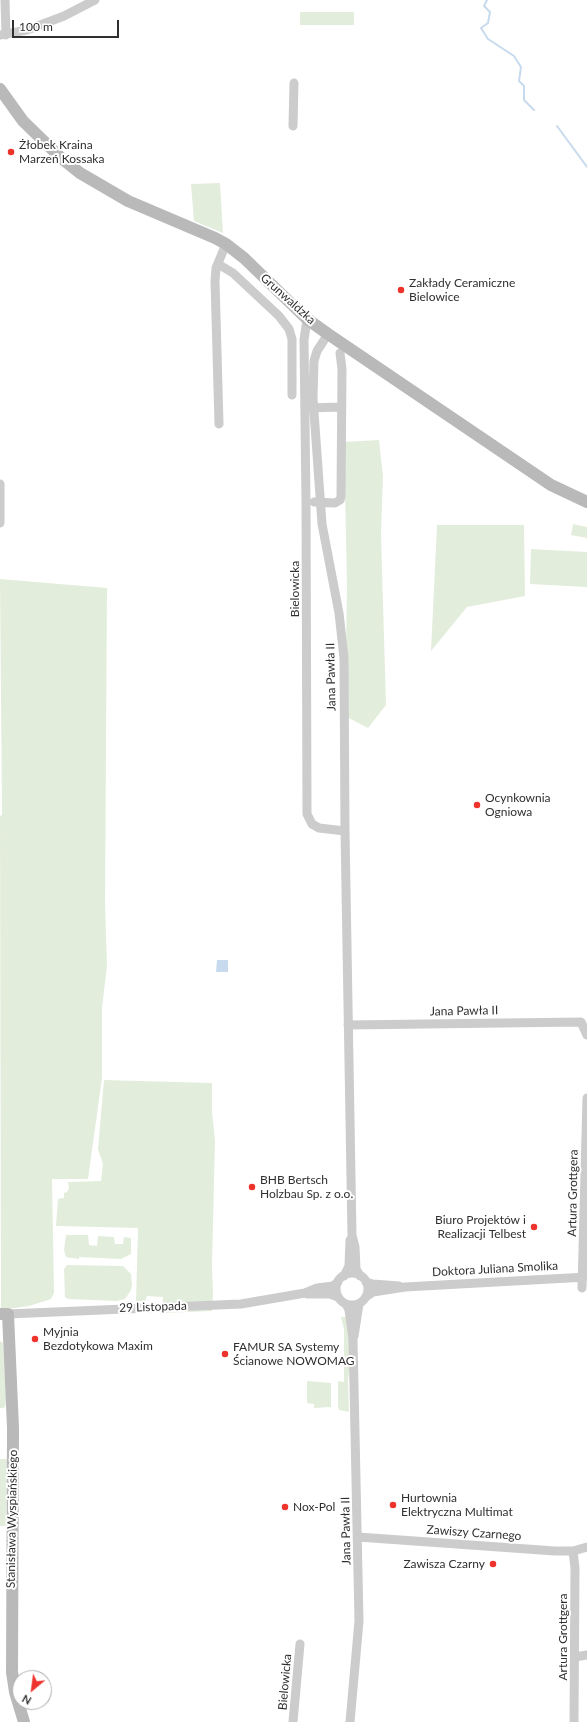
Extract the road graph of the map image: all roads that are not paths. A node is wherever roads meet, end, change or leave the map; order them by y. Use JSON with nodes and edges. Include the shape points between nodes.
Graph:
{"nodes":[{"id":1,"x":5,"y":0,"type":"edge"},
{"id":2,"x":95,"y":0,"type":"edge"},
{"id":3,"x":3,"y":35,"type":"edge"},
{"id":4,"x":294,"y":83,"type":"dead end"},
{"id":5,"x":2,"y":96,"type":"edge"},
{"id":6,"x":293,"y":126,"type":"dead end"},
{"id":7,"x":226,"y":244,"type":"junction"},
{"id":8,"x":218,"y":264,"type":"junction"},
{"id":9,"x":307,"y":319,"type":"junction"},
{"id":10,"x":328,"y":334,"type":"junction"},
{"id":11,"x":340,"y":353,"type":"dead end"},
{"id":12,"x":292,"y":395,"type":"dead end"},
{"id":13,"x":341,"y":407,"type":"junction"},
{"id":14,"x":310,"y":408,"type":"junction"},
{"id":15,"x":219,"y":424,"type":"dead end"},
{"id":16,"x":0,"y":484,"type":"edge"},
{"id":17,"x":306,"y":502,"type":"junction"},
{"id":18,"x":587,"y":502,"type":"edge"},
{"id":19,"x":319,"y":503,"type":"junction"},
{"id":20,"x":0,"y":523,"type":"edge"},
{"id":21,"x":345,"y":831,"type":"junction"},
{"id":22,"x":348,"y":1025,"type":"junction"},
{"id":23,"x":587,"y":1035,"type":"edge"},
{"id":24,"x":587,"y":1098,"type":"edge"},
{"id":25,"x":352,"y":1235,"type":"junction"},
{"id":26,"x":585,"y":1277,"type":"edge"},
{"id":27,"x":341,"y":1279,"type":"junction"},
{"id":28,"x":363,"y":1279,"type":"junction"},
{"id":29,"x":405,"y":1287,"type":"junction"},
{"id":30,"x":582,"y":1288,"type":"dead end"},
{"id":31,"x":306,"y":1294,"type":"junction"},
{"id":32,"x":367,"y":1296,"type":"junction"},
{"id":33,"x":338,"y":1297,"type":"junction"},
{"id":34,"x":346,"y":1304,"type":"junction"},
{"id":35,"x":359,"y":1304,"type":"junction"},
{"id":36,"x":4,"y":1314,"type":"edge"},
{"id":37,"x":353,"y":1339,"type":"junction"},
{"id":38,"x":358,"y":1537,"type":"junction"},
{"id":39,"x":587,"y":1547,"type":"edge"},
{"id":40,"x":573,"y":1551,"type":"junction"},
{"id":41,"x":300,"y":1644,"type":"dead end"},
{"id":42,"x":587,"y":1655,"type":"edge"},
{"id":43,"x":575,"y":1657,"type":"junction"},
{"id":44,"x":24,"y":1722,"type":"edge"},
{"id":45,"x":294,"y":1722,"type":"edge"},
{"id":46,"x":350,"y":1722,"type":"edge"},
{"id":47,"x":574,"y":1722,"type":"edge"}],
"edges":[{"from":1,"to":3,"type":"street"},
{"from":2,"to":3,"type":"street","via":[[64,16],[27,30]]},
{"from":4,"to":6,"type":"street"},
{"from":5,"to":7,"type":"street","name":"Grunwaldzka","via":[[43,141],[95,182],[128,201]]},
{"from":7,"to":8,"type":"street"},
{"from":7,"to":9,"type":"street","name":"Grunwaldzka"},
{"from":8,"to":12,"type":"street","via":[[233,273],[279,316],[289,329],[292,339]]},
{"from":8,"to":15,"type":"street","via":[[215,281]]},
{"from":9,"to":10,"type":"street","name":"Grunwaldzka"},
{"from":9,"to":14,"type":"street","name":"Bielowicka","via":[[304,340]]},
{"from":10,"to":14,"type":"street","name":"Jana Pawła II","via":[[314,361]]},
{"from":10,"to":18,"type":"street","name":"Grunwaldzka","via":[[551,485]]},
{"from":11,"to":13,"type":"street"},
{"from":13,"to":14,"type":"street"},
{"from":13,"to":19,"type":"street","via":[[340,500],[335,503]]},
{"from":14,"to":17,"type":"street","name":"Bielowicka"},
{"from":14,"to":19,"type":"street","name":"Jana Pawła II"},
{"from":16,"to":20,"type":"street"},
{"from":17,"to":19,"type":"street"},
{"from":17,"to":21,"type":"street","name":"Bielowicka","via":[[307,814],[312,824],[319,828]]},
{"from":19,"to":21,"type":"street","name":"Jana Pawła II","via":[[343,641]]},
{"from":21,"to":22,"type":"street","name":"Jana Pawła II"},
{"from":22,"to":23,"type":"street","name":"Jana Pawła II","via":[[581,1022]]},
{"from":22,"to":25,"type":"street","name":"Jana Pawła II"},
{"from":24,"to":26,"type":"street","name":"Artura Grottgera"},
{"from":25,"to":27,"type":"street","name":"Jana Pawła II","via":[[349,1245],[349,1266]]},
{"from":25,"to":28,"type":"street","name":"Jana Pawła II","via":[[356,1268]]},
{"from":26,"to":29,"type":"street","name":"Doktora Juliana Smolika"},
{"from":26,"to":30,"type":"street","name":"Artura Grottgera"},
{"from":27,"to":28,"type":"street","via":[[353,1274]]},
{"from":27,"to":31,"type":"street","name":"29 Listopada","via":[[333,1286],[317,1288]]},
{"from":27,"to":33,"type":"street","via":[[336,1288]]},
{"from":28,"to":29,"type":"street","name":"Doktora Juliana Smolika","via":[[373,1284]]},
{"from":28,"to":32,"type":"street","via":[[368,1290]]},
{"from":29,"to":32,"type":"street","name":"Doktora Juliana Smolika","via":[[373,1292]]},
{"from":31,"to":33,"type":"street","name":"29 Listopada","via":[[330,1294]]},
{"from":31,"to":36,"type":"street","name":"29 Listopada","via":[[241,1304]]},
{"from":32,"to":35,"type":"street"},
{"from":33,"to":34,"type":"street"},
{"from":34,"to":35,"type":"street"},
{"from":34,"to":37,"type":"street","name":"Jana Pawła II"},
{"from":35,"to":37,"type":"street","name":"Jana Pawła II"},
{"from":36,"to":44,"type":"street","name":"Stanisława Wyspiańskiego","via":[[14,1456],[12,1666],[15,1692]]},
{"from":37,"to":38,"type":"street","name":"Jana Pawła II"},
{"from":38,"to":40,"type":"street","name":"Zawiszy Czarnego"},
{"from":38,"to":46,"type":"street","name":"Jana Pawła II","via":[[359,1633]]},
{"from":39,"to":40,"type":"street","name":"Zawiszy Czarnego"},
{"from":40,"to":43,"type":"street","name":"Artura Grottgera"},
{"from":41,"to":45,"type":"street","name":"Bielowicka"},
{"from":42,"to":43,"type":"street"},
{"from":43,"to":47,"type":"street","name":"Artura Grottgera"}]}
